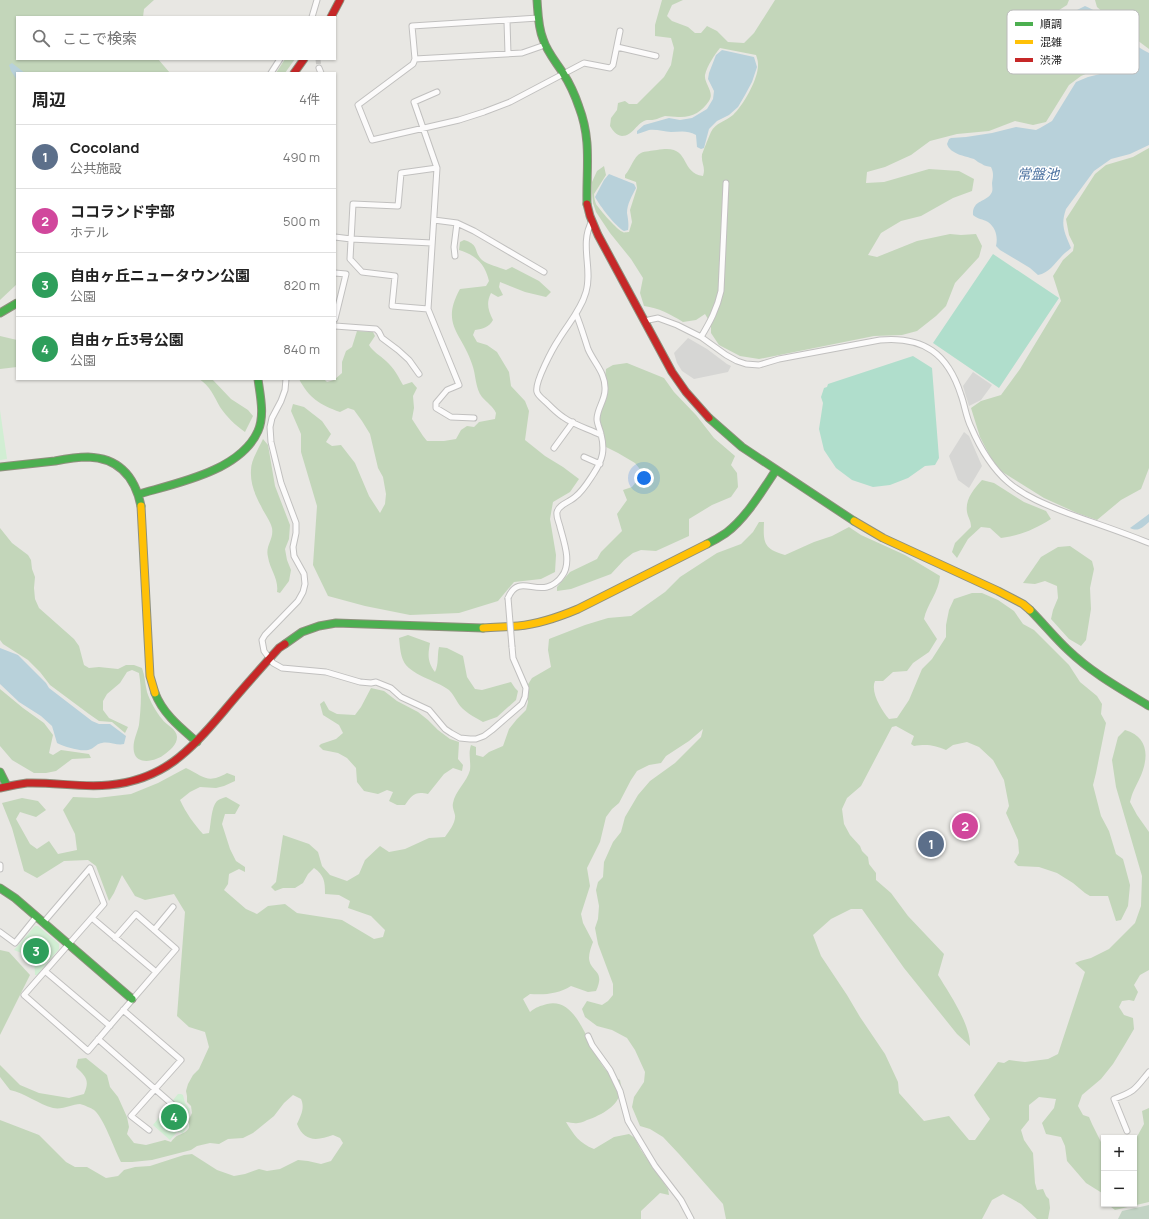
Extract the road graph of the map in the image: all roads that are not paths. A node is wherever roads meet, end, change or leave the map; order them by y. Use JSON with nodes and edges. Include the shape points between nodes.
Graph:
{"nodes":[{"id":1,"x":317,"y":0,"type":"edge"},
{"id":2,"x":340,"y":0,"type":"edge"},
{"id":3,"x":537,"y":0,"type":"edge"},
{"id":4,"x":312,"y":16,"type":"edge"},
{"id":5,"x":332,"y":16,"type":"edge"},
{"id":6,"x":538,"y":18,"type":"junction"},
{"id":7,"x":507,"y":21,"type":"junction"},
{"id":8,"x":620,"y":31,"type":"dead end"},
{"id":9,"x":545,"y":45,"type":"junction"},
{"id":10,"x":617,"y":47,"type":"junction"},
{"id":11,"x":508,"y":54,"type":"junction"},
{"id":12,"x":656,"y":56,"type":"dead end"},
{"id":13,"x":415,"y":59,"type":"junction"},
{"id":14,"x":279,"y":60,"type":"edge"},
{"id":15,"x":303,"y":60,"type":"edge"},
{"id":16,"x":272,"y":72,"type":"edge"},
{"id":17,"x":295,"y":72,"type":"edge"},
{"id":18,"x":564,"y":74,"type":"junction"},
{"id":19,"x":437,"y":92,"type":"dead end"},
{"id":20,"x":424,"y":128,"type":"junction"},
{"id":21,"x":437,"y":168,"type":"junction"},
{"id":22,"x":726,"y":183,"type":"dead end"},
{"id":23,"x":434,"y":220,"type":"junction"},
{"id":24,"x":592,"y":221,"type":"junction"},
{"id":25,"x":457,"y":223,"type":"junction"},
{"id":26,"x":336,"y":236,"type":"edge"},
{"id":27,"x":351,"y":239,"type":"junction"},
{"id":28,"x":432,"y":243,"type":"junction"},
{"id":29,"x":455,"y":256,"type":"dead end"},
{"id":30,"x":544,"y":272,"type":"dead end"},
{"id":31,"x":336,"y":273,"type":"edge"},
{"id":32,"x":16,"y":304,"type":"edge"},
{"id":33,"x":428,"y":310,"type":"junction"},
{"id":34,"x":0,"y":313,"type":"edge"},
{"id":35,"x":576,"y":314,"type":"junction"},
{"id":36,"x":336,"y":315,"type":"edge"},
{"id":37,"x":644,"y":321,"type":"junction"},
{"id":38,"x":336,"y":326,"type":"edge"},
{"id":39,"x":701,"y":337,"type":"junction"},
{"id":40,"x":419,"y":374,"type":"dead end"},
{"id":41,"x":258,"y":380,"type":"edge"},
{"id":42,"x":286,"y":380,"type":"edge"},
{"id":43,"x":474,"y":418,"type":"dead end"},
{"id":44,"x":573,"y":422,"type":"junction"},
{"id":45,"x":601,"y":435,"type":"junction"},
{"id":46,"x":554,"y":448,"type":"dead end"},
{"id":47,"x":584,"y":457,"type":"dead end"},
{"id":48,"x":600,"y":464,"type":"junction"},
{"id":49,"x":0,"y":467,"type":"edge"},
{"id":50,"x":776,"y":470,"type":"junction"},
{"id":51,"x":139,"y":494,"type":"junction"},
{"id":52,"x":1149,"y":543,"type":"edge"},
{"id":53,"x":269,"y":659,"type":"junction"},
{"id":54,"x":1149,"y":706,"type":"edge"},
{"id":55,"x":197,"y":742,"type":"junction"},
{"id":56,"x":0,"y":772,"type":"edge"},
{"id":57,"x":4,"y":787,"type":"edge"},
{"id":58,"x":0,"y":865,"type":"edge"},
{"id":59,"x":0,"y":869,"type":"edge"},
{"id":60,"x":0,"y":888,"type":"edge"},
{"id":61,"x":173,"y":908,"type":"dead end"},
{"id":62,"x":36,"y":917,"type":"junction"},
{"id":63,"x":92,"y":918,"type":"junction"},
{"id":64,"x":43,"y":923,"type":"junction"},
{"id":65,"x":154,"y":930,"type":"junction"},
{"id":66,"x":0,"y":932,"type":"edge"},
{"id":67,"x":115,"y":938,"type":"junction"},
{"id":68,"x":68,"y":944,"type":"junction"},
{"id":69,"x":45,"y":971,"type":"junction"},
{"id":70,"x":156,"y":972,"type":"junction"},
{"id":71,"x":132,"y":999,"type":"junction"},
{"id":72,"x":123,"y":1010,"type":"junction"},
{"id":73,"x":110,"y":1026,"type":"junction"},
{"id":74,"x":588,"y":1036,"type":"dead end"},
{"id":75,"x":98,"y":1039,"type":"junction"},
{"id":76,"x":1149,"y":1072,"type":"edge"},
{"id":77,"x":155,"y":1088,"type":"junction"},
{"id":78,"x":172,"y":1104,"type":"dead end"},
{"id":79,"x":149,"y":1130,"type":"dead end"},
{"id":80,"x":1127,"y":1131,"type":"dead end"},
{"id":81,"x":691,"y":1219,"type":"edge"}],
"edges":[{"from":1,"to":4,"type":"street"},
{"from":2,"to":5,"type":"street"},
{"from":3,"to":6,"type":"street"},
{"from":6,"to":7,"type":"street"},
{"from":6,"to":9,"type":"street"},
{"from":7,"to":11,"type":"street"},
{"from":7,"to":13,"type":"street","via":[[412,26]]},
{"from":8,"to":10,"type":"street"},
{"from":9,"to":11,"type":"street","via":[[522,53]]},
{"from":9,"to":18,"type":"street"},
{"from":10,"to":12,"type":"street"},
{"from":10,"to":18,"type":"street","via":[[613,66],[610,68],[584,63]]},
{"from":11,"to":13,"type":"street"},
{"from":13,"to":20,"type":"street","via":[[413,64],[358,105],[372,140]]},
{"from":14,"to":16,"type":"street"},
{"from":15,"to":17,"type":"street"},
{"from":18,"to":20,"type":"street","via":[[510,102],[484,112]]},
{"from":18,"to":24,"type":"street","via":[[577,102],[584,127],[588,158],[588,210]]},
{"from":19,"to":20,"type":"street","via":[[414,102]]},
{"from":20,"to":21,"type":"street"},
{"from":21,"to":23,"type":"street"},
{"from":21,"to":27,"type":"street","via":[[401,173],[398,206],[353,204]]},
{"from":22,"to":39,"type":"street","via":[[721,291],[713,316]]},
{"from":23,"to":25,"type":"street"},
{"from":23,"to":28,"type":"street"},
{"from":24,"to":35,"type":"street","via":[[586,240],[589,280],[586,294]]},
{"from":24,"to":37,"type":"street"},
{"from":25,"to":29,"type":"street"},
{"from":25,"to":30,"type":"street"},
{"from":26,"to":27,"type":"street"},
{"from":27,"to":28,"type":"street"},
{"from":27,"to":33,"type":"street","via":[[350,259],[362,272],[394,276],[392,306]]},
{"from":28,"to":33,"type":"street"},
{"from":31,"to":36,"type":"street","via":[[346,274]]},
{"from":32,"to":34,"type":"street"},
{"from":33,"to":43,"type":"street","via":[[459,385],[447,390],[436,403],[436,408],[451,417]]},
{"from":35,"to":44,"type":"street","via":[[538,378],[537,386],[537,392],[542,398]]},
{"from":35,"to":45,"type":"street","via":[[589,350],[603,374],[605,390],[597,418]]},
{"from":37,"to":39,"type":"street","via":[[658,318]]},
{"from":37,"to":50,"type":"street","via":[[685,391],[726,434]]},
{"from":38,"to":40,"type":"street","via":[[376,329]]},
{"from":39,"to":52,"type":"street","via":[[726,355],[746,364],[759,364],[880,340],[902,340],[924,346],[939,355],[949,368],[978,442],[991,465],[1009,483],[1045,504]]},
{"from":41,"to":51,"type":"street","via":[[262,398],[260,424],[247,448],[225,465],[208,473]]},
{"from":42,"to":53,"type":"street","via":[[281,401],[272,418],[271,442],[281,483],[296,523],[294,556],[304,574],[305,584],[298,601],[262,640]]},
{"from":44,"to":45,"type":"street"},
{"from":44,"to":46,"type":"street"},
{"from":45,"to":48,"type":"street","via":[[604,452]]},
{"from":47,"to":48,"type":"street"},
{"from":48,"to":53,"type":"street","bridge":true,"via":[[581,492],[557,511],[567,560],[562,577],[547,587],[527,585],[510,593],[508,598],[513,658],[526,688],[525,697],[522,704],[484,736],[476,739],[460,738],[445,729],[429,710],[376,682],[360,682],[326,672],[282,668]]},
{"from":49,"to":51,"type":"street","via":[[87,457],[99,458],[108,460],[123,470],[135,484]]},
{"from":50,"to":53,"type":"street","via":[[757,499],[726,532],[702,547],[560,616],[519,626],[349,623],[327,625],[295,637]]},
{"from":50,"to":54,"type":"street","via":[[883,538],[1023,604],[1080,660],[1103,678]]},
{"from":51,"to":55,"type":"street","via":[[151,684],[164,710]]},
{"from":53,"to":55,"type":"street"},
{"from":55,"to":57,"type":"street","via":[[167,767],[125,783],[89,787],[29,783]]},
{"from":56,"to":57,"type":"street"},
{"from":58,"to":59,"type":"street"},
{"from":60,"to":62,"type":"street"},
{"from":61,"to":65,"type":"street"},
{"from":62,"to":64,"type":"street"},
{"from":62,"to":66,"type":"street","via":[[15,943]]},
{"from":63,"to":64,"type":"street","via":[[104,904],[90,868]]},
{"from":63,"to":67,"type":"street"},
{"from":63,"to":68,"type":"street"},
{"from":64,"to":68,"type":"street"},
{"from":65,"to":67,"type":"street","via":[[136,914]]},
{"from":65,"to":70,"type":"street","via":[[176,949]]},
{"from":67,"to":70,"type":"street"},
{"from":68,"to":69,"type":"street"},
{"from":68,"to":71,"type":"street"},
{"from":69,"to":73,"type":"street"},
{"from":69,"to":75,"type":"street","via":[[24,995],[88,1051]]},
{"from":70,"to":71,"type":"street"},
{"from":71,"to":72,"type":"street"},
{"from":72,"to":73,"type":"street"},
{"from":72,"to":77,"type":"street","via":[[181,1060]]},
{"from":73,"to":75,"type":"street"},
{"from":74,"to":81,"type":"street","via":[[620,1091],[628,1121]]},
{"from":75,"to":77,"type":"street"},
{"from":76,"to":80,"type":"street","via":[[1136,1089],[1114,1099]]},
{"from":77,"to":78,"type":"street"},
{"from":77,"to":79,"type":"street","via":[[131,1116]]}]}
